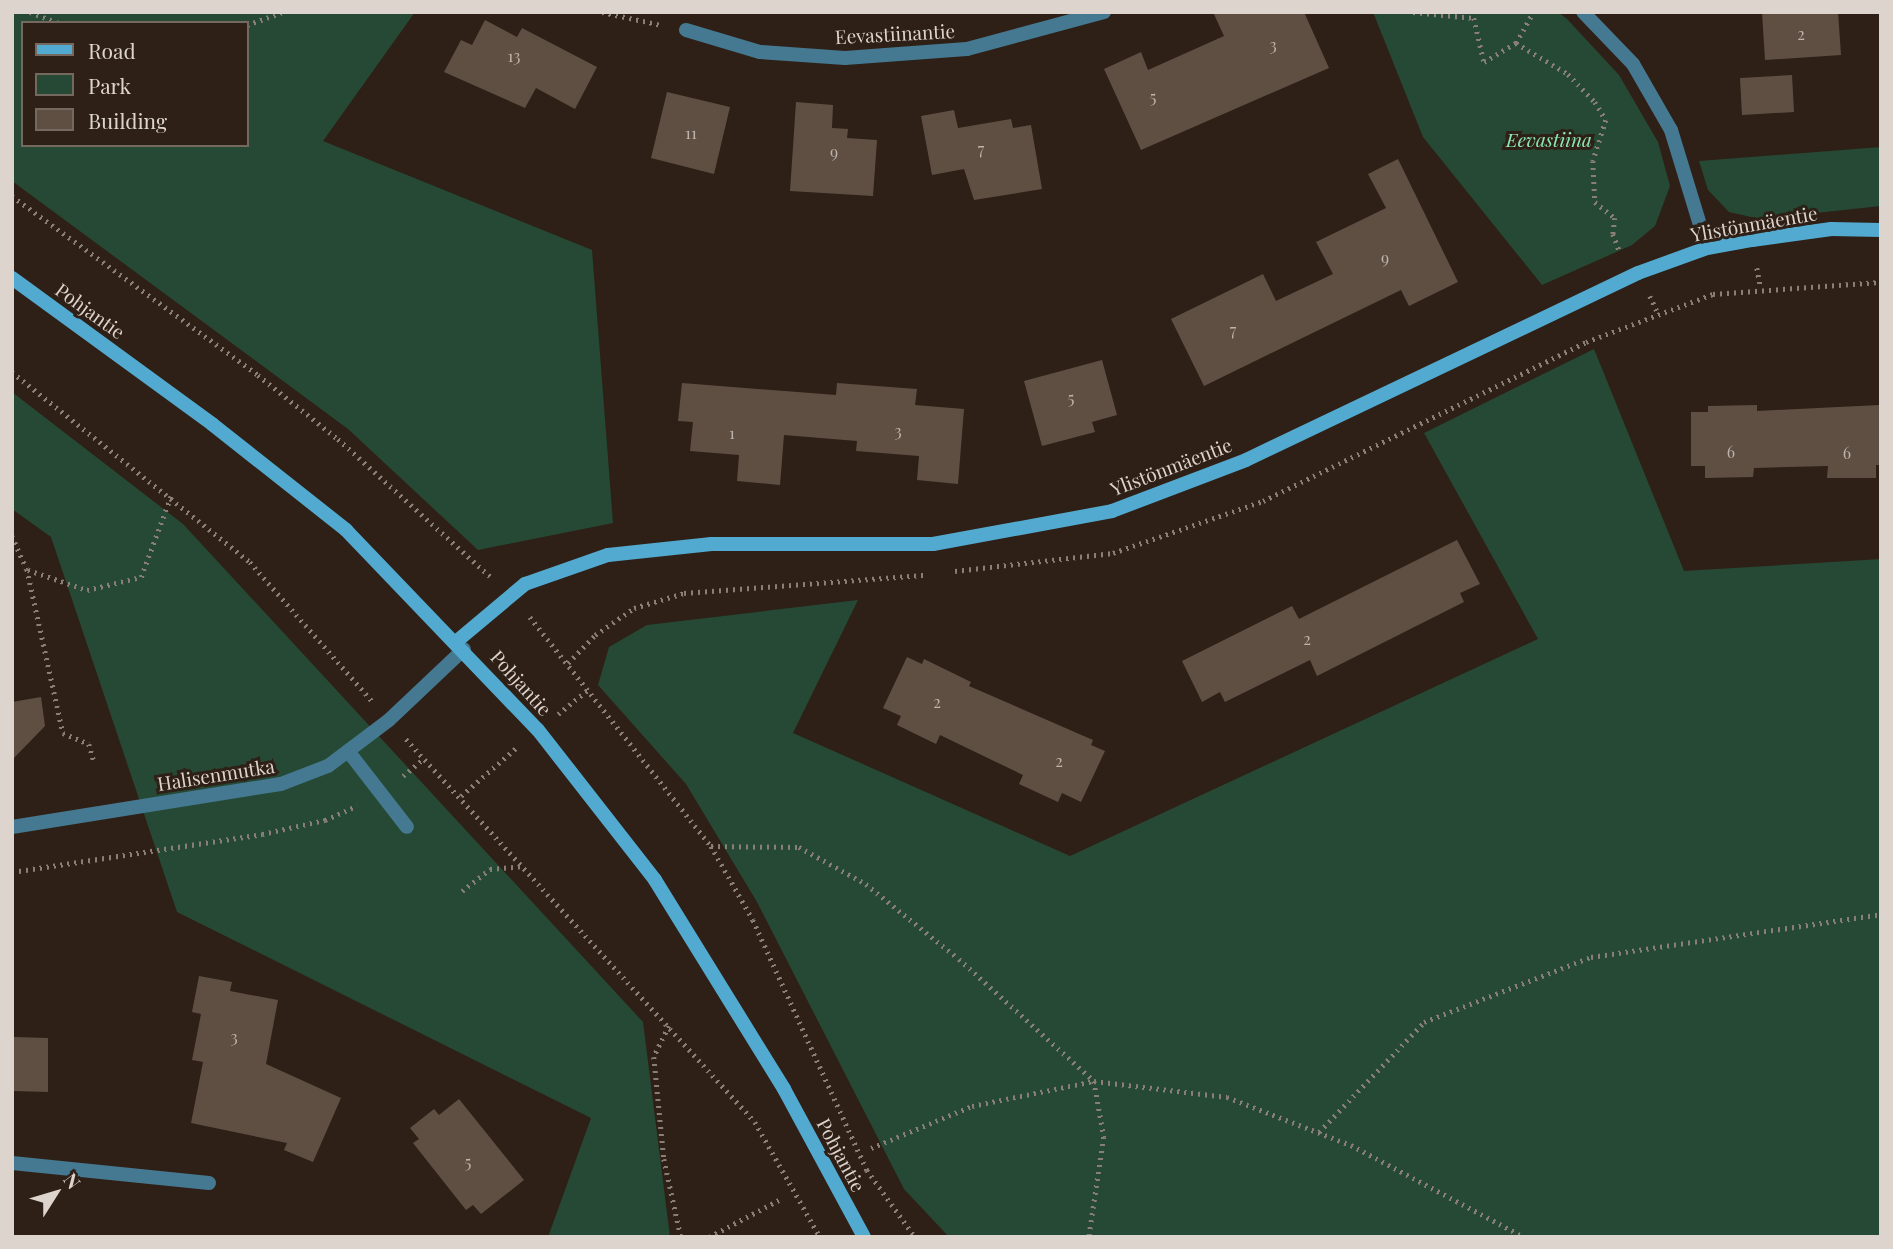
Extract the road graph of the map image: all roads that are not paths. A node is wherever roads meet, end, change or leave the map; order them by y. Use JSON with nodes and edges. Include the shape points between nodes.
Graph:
{"nodes":[{"id":1,"x":1104,"y":12,"type":"edge"},
{"id":2,"x":1583,"y":12,"type":"edge"},
{"id":3,"x":686,"y":30,"type":"road end"},
{"id":4,"x":1881,"y":230,"type":"edge"},
{"id":5,"x":1707,"y":248,"type":"junction"},
{"id":6,"x":12,"y":278,"type":"edge"},
{"id":7,"x":460,"y":645,"type":"junction"},
{"id":8,"x":348,"y":751,"type":"junction"},
{"id":9,"x":12,"y":827,"type":"edge"},
{"id":10,"x":408,"y":827,"type":"dead end"},
{"id":11,"x":12,"y":1163,"type":"edge"},
{"id":12,"x":209,"y":1183,"type":"dead end"},
{"id":13,"x":864,"y":1237,"type":"edge"}],
"edges":[{"from":1,"to":3,"type":"street","name":"Eevastiinantie","via":[[967,49],[845,58],[760,52]]},
{"from":2,"to":5,"type":"street","via":[[1633,64],[1671,130]]},
{"from":4,"to":5,"type":"street","name":"Ylistönmäentie","via":[[1831,229]]},
{"from":5,"to":7,"type":"street","name":"Ylistönmäentie","via":[[1638,273],[1246,460],[1111,511],[933,544],[711,544],[608,555],[525,584]]},
{"from":6,"to":7,"type":"street","name":"Pohjantie","via":[[212,424],[346,530]]},
{"from":7,"to":8,"type":"street","name":"Halisenmutka","via":[[388,720]]},
{"from":7,"to":13,"type":"street","name":"Pohjantie","via":[[538,730],[662,891],[784,1089]]},
{"from":8,"to":9,"type":"street","name":"Halisenmutka","via":[[328,766],[282,784]]},
{"from":8,"to":10,"type":"street"},
{"from":11,"to":12,"type":"street"}]}
